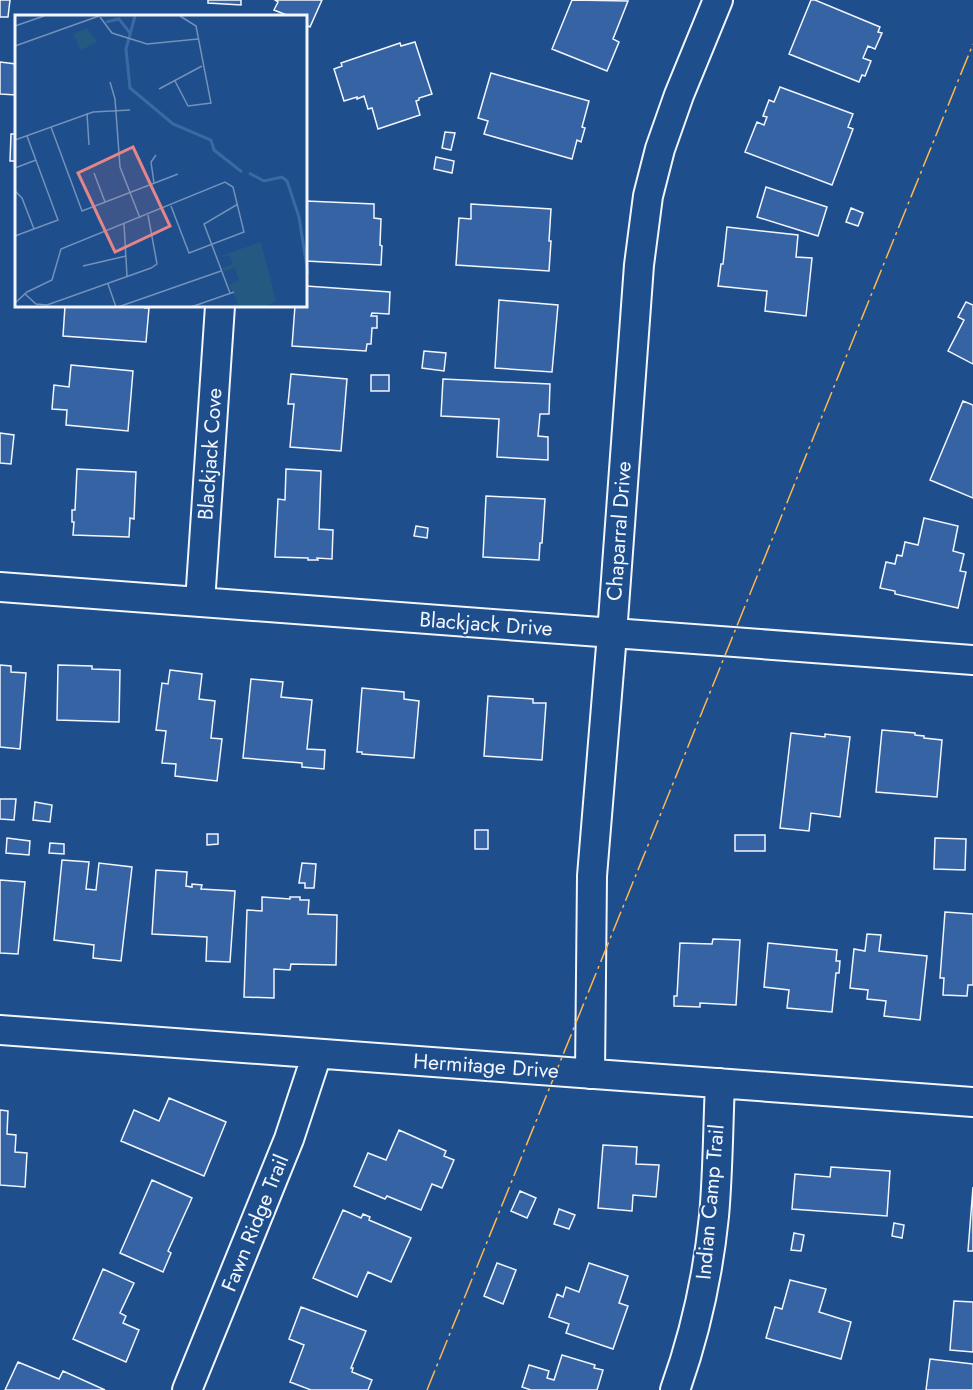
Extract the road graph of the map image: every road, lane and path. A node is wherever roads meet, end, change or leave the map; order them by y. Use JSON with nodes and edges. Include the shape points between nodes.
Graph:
{"nodes":[{"id":1,"x":718,"y":0,"type":"edge"},
{"id":2,"x":220,"y":308,"type":"edge"},
{"id":3,"x":0,"y":587,"type":"edge"},
{"id":4,"x":200,"y":602,"type":"junction"},
{"id":5,"x":612,"y":634,"type":"junction"},
{"id":6,"x":973,"y":660,"type":"edge"},
{"id":7,"x":0,"y":1030,"type":"edge"},
{"id":8,"x":317,"y":1054,"type":"junction"},
{"id":9,"x":590,"y":1074,"type":"junction"},
{"id":10,"x":720,"y":1083,"type":"junction"},
{"id":11,"x":973,"y":1102,"type":"edge"},
{"id":12,"x":187,"y":1390,"type":"edge"},
{"id":13,"x":675,"y":1390,"type":"edge"}],
"edges":[{"from":1,"to":5,"type":"street","name":"Chaparral Drive","via":[[679,95],[648,196],[639,265]]},
{"from":2,"to":4,"type":"street","name":"Blackjack Cove"},
{"from":3,"to":4,"type":"street","name":"Blackjack Drive"},
{"from":4,"to":5,"type":"street","name":"Blackjack Drive"},
{"from":5,"to":6,"type":"street","name":"Blackjack Drive"},
{"from":5,"to":9,"type":"street","name":"Chaparral Drive","via":[[592,876]]},
{"from":7,"to":8,"type":"street","name":"Hermitage Drive"},
{"from":8,"to":9,"type":"street","name":"Hermitage Drive"},
{"from":8,"to":12,"type":"street","name":"Fawn Ridge Trail","via":[[290,1139]]},
{"from":9,"to":10,"type":"street","name":"Hermitage Drive"},
{"from":10,"to":11,"type":"street","name":"Hermitage Drive"},
{"from":10,"to":13,"type":"street","name":"Indian Camp Trail","via":[[714,1215],[707,1268]]}]}
